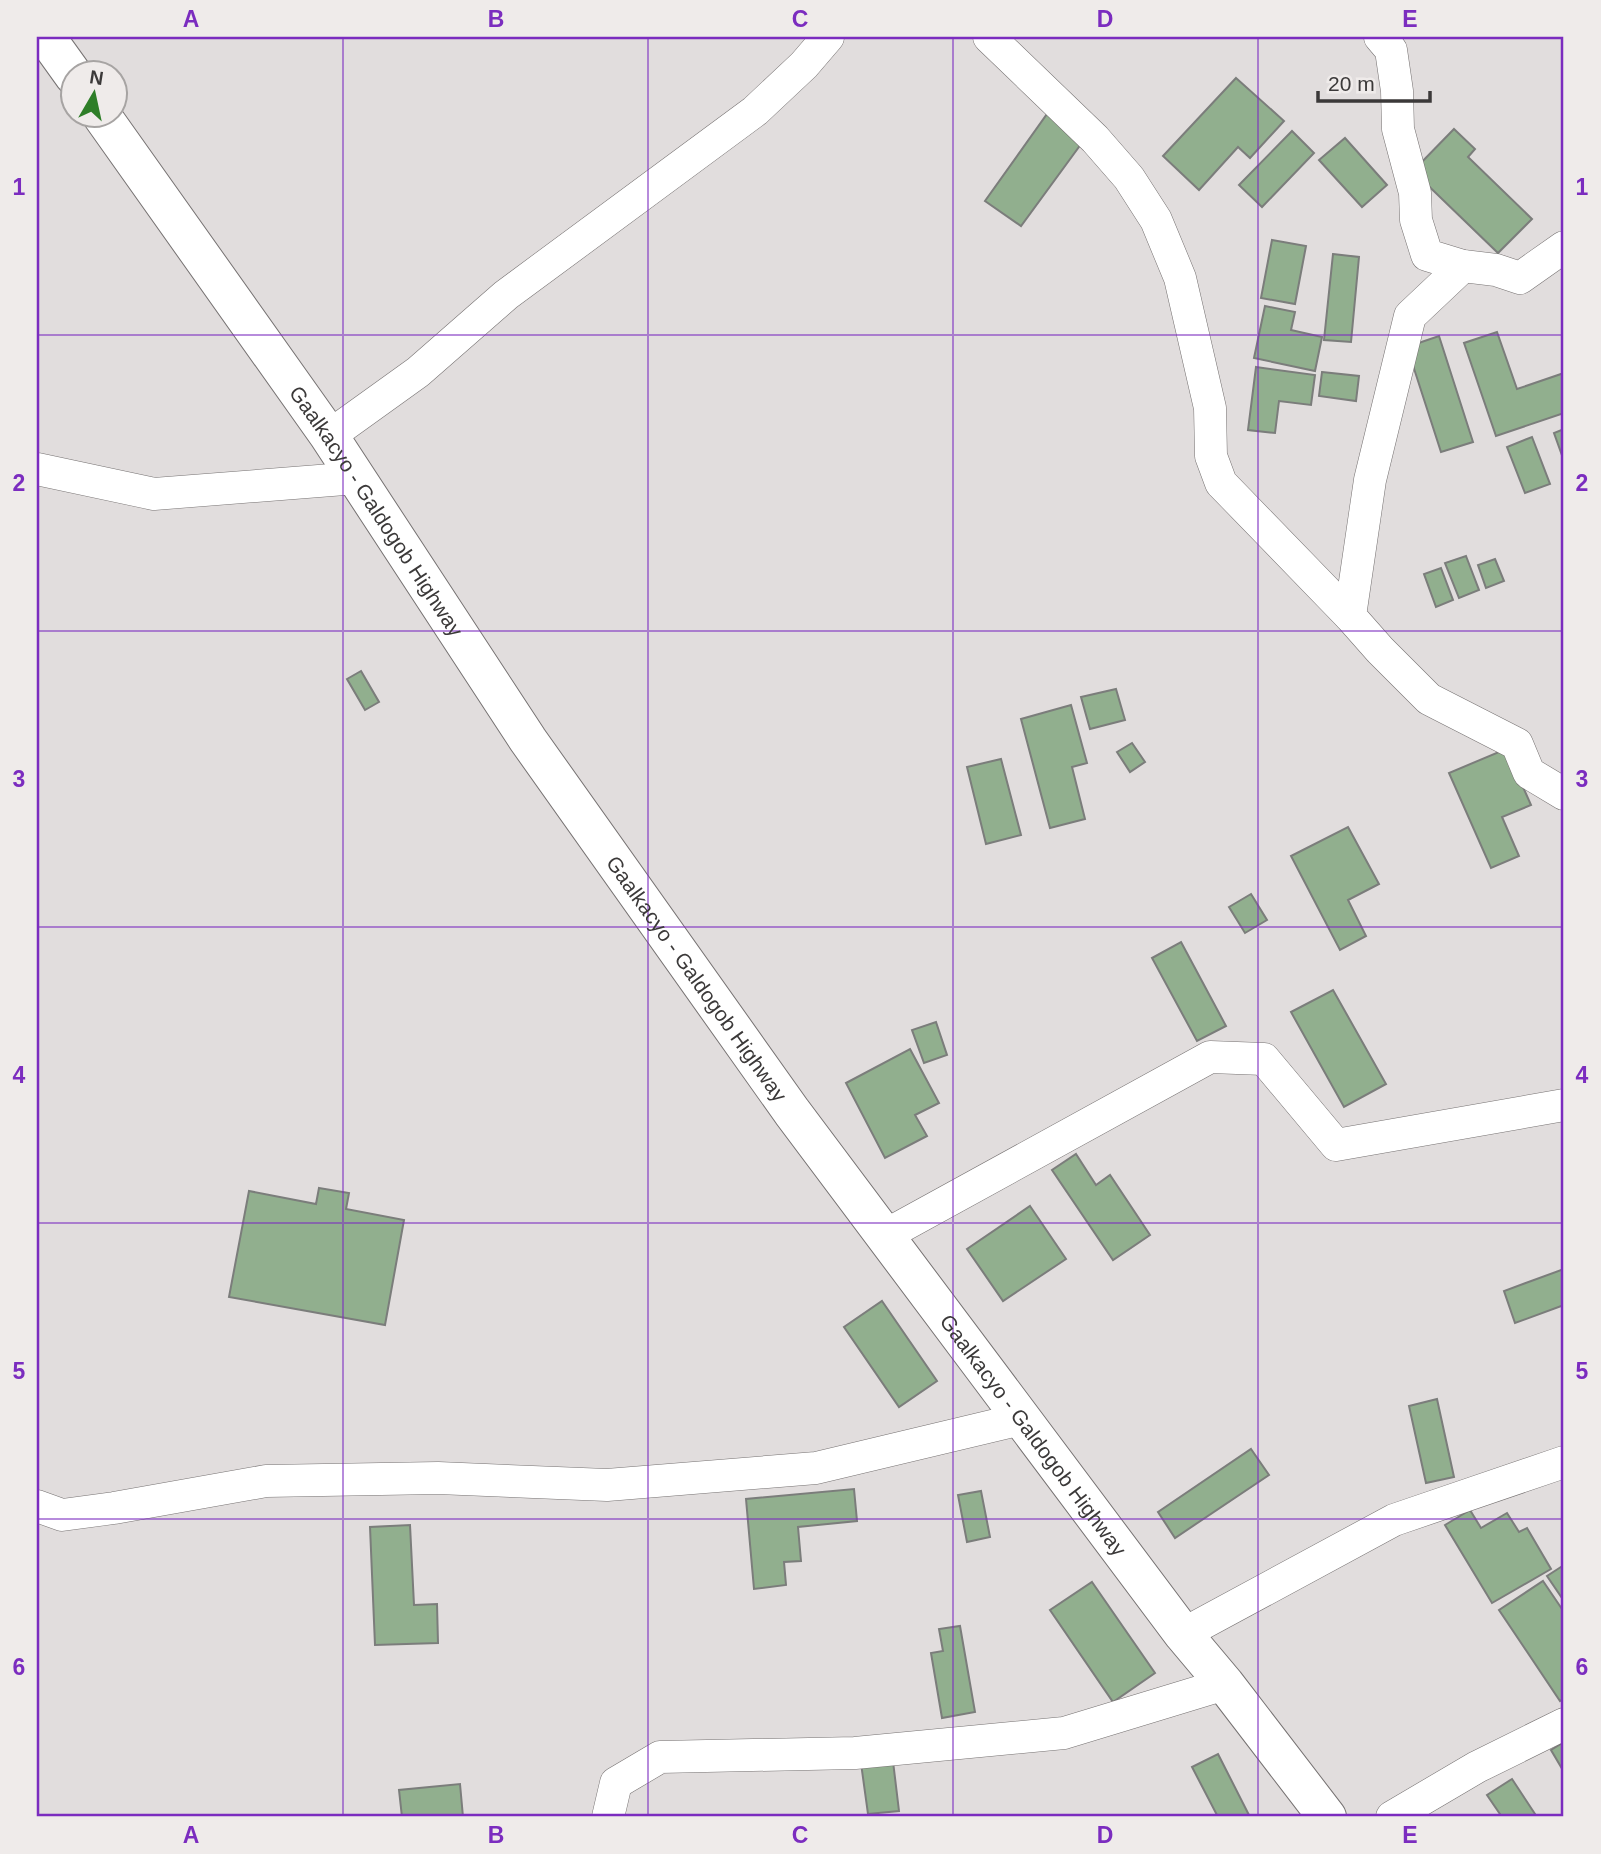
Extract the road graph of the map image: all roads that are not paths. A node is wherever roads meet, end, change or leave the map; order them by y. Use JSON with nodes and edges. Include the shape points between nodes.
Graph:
{"nodes":[{"id":1,"x":46,"y":37,"type":"edge"},
{"id":2,"x":828,"y":37,"type":"edge"},
{"id":3,"x":989,"y":37,"type":"edge"},
{"id":4,"x":1380,"y":37,"type":"edge"},
{"id":5,"x":63,"y":60,"type":"edge"},
{"id":6,"x":112,"y":130,"type":"edge"},
{"id":7,"x":1564,"y":247,"type":"edge"},
{"id":8,"x":1463,"y":266,"type":"junction"},
{"id":9,"x":330,"y":436,"type":"junction"},
{"id":10,"x":37,"y":469,"type":"edge"},
{"id":11,"x":357,"y":478,"type":"junction"},
{"id":12,"x":1350,"y":616,"type":"junction"},
{"id":13,"x":1564,"y":794,"type":"edge"},
{"id":14,"x":1564,"y":1105,"type":"edge"},
{"id":15,"x":884,"y":1236,"type":"junction"},
{"id":16,"x":1021,"y":1419,"type":"junction"},
{"id":17,"x":1564,"y":1462,"type":"edge"},
{"id":18,"x":37,"y":1506,"type":"edge"},
{"id":19,"x":1183,"y":1634,"type":"junction"},
{"id":20,"x":1225,"y":1684,"type":"junction"},
{"id":21,"x":1564,"y":1724,"type":"edge"},
{"id":22,"x":608,"y":1817,"type":"edge"},
{"id":23,"x":1327,"y":1817,"type":"edge"},
{"id":24,"x":1392,"y":1817,"type":"edge"}],
"edges":[{"from":1,"to":5,"type":"street"},
{"from":2,"to":9,"type":"street","via":[[755,111],[517,287],[418,372]]},
{"from":3,"to":12,"type":"street","via":[[1095,139],[1129,178],[1156,220],[1180,278],[1210,408],[1211,456],[1222,483]]},
{"from":4,"to":8,"type":"street","via":[[1391,50],[1398,130],[1427,255]]},
{"from":6,"to":9,"type":"street","name":"Gaalkacyo - Galdogob Highway"},
{"from":7,"to":8,"type":"street","via":[[1520,278]]},
{"from":8,"to":12,"type":"street","via":[[1410,316],[1370,480]]},
{"from":9,"to":11,"type":"street","name":"Gaalkacyo - Galdogob Highway"},
{"from":10,"to":11,"type":"street","via":[[154,494]]},
{"from":11,"to":15,"type":"street","name":"Gaalkacyo - Galdogob Highway","via":[[528,740]]},
{"from":12,"to":13,"type":"street","via":[[1429,699],[1517,744],[1529,774]]},
{"from":14,"to":15,"type":"street","via":[[1336,1145],[1264,1059],[1210,1057]]},
{"from":15,"to":16,"type":"street","name":"Gaalkacyo - Galdogob Highway"},
{"from":16,"to":18,"type":"street","via":[[816,1468],[607,1485],[438,1478],[266,1481],[62,1515]]},
{"from":16,"to":19,"type":"street","name":"Gaalkacyo - Galdogob Highway"},
{"from":17,"to":19,"type":"street","via":[[1394,1520]]},
{"from":19,"to":20,"type":"street","name":"Gaalkacyo - Galdogob Highway"},
{"from":20,"to":22,"type":"street","via":[[1064,1732],[855,1752],[660,1757],[615,1783]]},
{"from":20,"to":23,"type":"street","name":"Gaalkacyo - Galdogob Highway"},
{"from":21,"to":24,"type":"street"}]}
